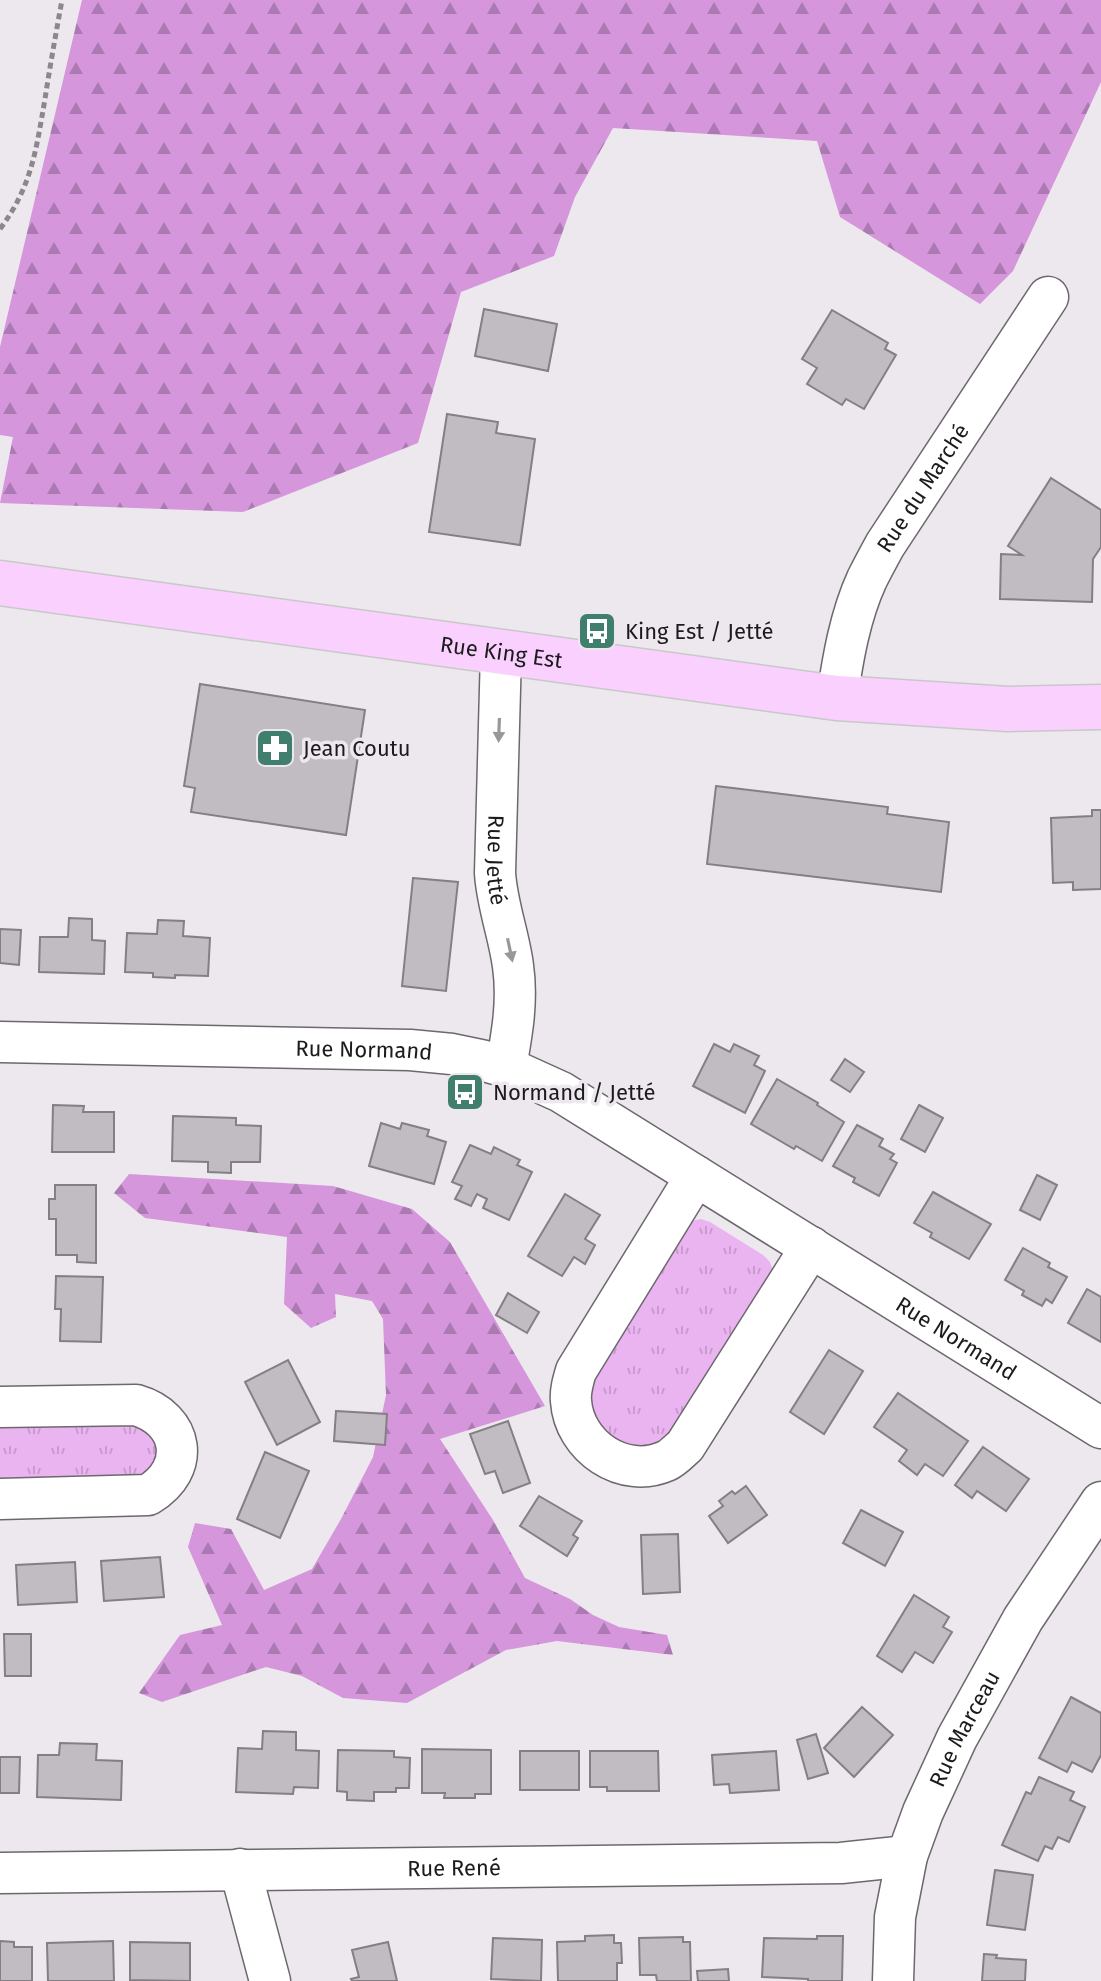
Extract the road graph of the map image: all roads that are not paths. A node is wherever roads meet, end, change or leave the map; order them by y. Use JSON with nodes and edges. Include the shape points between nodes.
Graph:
{"nodes":[{"id":1,"x":1048,"y":297,"type":"dead end"},
{"id":2,"x":0,"y":583,"type":"edge"},
{"id":3,"x":501,"y":652,"type":"junction"},
{"id":4,"x":837,"y":698,"type":"junction"},
{"id":5,"x":1101,"y":707,"type":"edge"},
{"id":6,"x":0,"y":1042,"type":"edge"},
{"id":7,"x":506,"y":1067,"type":"junction"},
{"id":8,"x":696,"y":1176,"type":"junction"},
{"id":9,"x":811,"y":1247,"type":"junction"},
{"id":10,"x":0,"y":1407,"type":"edge"},
{"id":11,"x":1101,"y":1428,"type":"edge"},
{"id":12,"x":0,"y":1499,"type":"edge"},
{"id":13,"x":1101,"y":1502,"type":"edge"},
{"id":14,"x":907,"y":1856,"type":"junction"},
{"id":15,"x":240,"y":1869,"type":"junction"},
{"id":16,"x":0,"y":1873,"type":"edge"},
{"id":17,"x":270,"y":1981,"type":"edge"},
{"id":18,"x":893,"y":1981,"type":"edge"}],
"edges":[{"from":1,"to":4,"type":"street","name":"Rue du Marché","via":[[866,581]]},
{"from":2,"to":3,"type":"main road","name":"Rue King Est"},
{"from":3,"to":4,"type":"main road","name":"Rue King Est"},
{"from":3,"to":7,"type":"street","name":"Rue Jetté","one_way":true,"via":[[495,873],[515,1005]]},
{"from":4,"to":5,"type":"main road","name":"Rue King Est","via":[[1008,709]]},
{"from":6,"to":7,"type":"street","name":"Rue Normand","via":[[410,1050]]},
{"from":7,"to":8,"type":"street","name":"Rue Normand","via":[[561,1092]]},
{"from":8,"to":9,"type":"street","name":"Rue Normand"},
{"from":8,"to":9,"type":"street","via":[[576,1371],[571,1386],[574,1417],[601,1454],[617,1462],[651,1465],[685,1446]]},
{"from":9,"to":11,"type":"street","name":"Rue Normand"},
{"from":10,"to":12,"type":"street","via":[[136,1405],[169,1425],[177,1451],[169,1477],[148,1495]]},
{"from":13,"to":14,"type":"street","name":"Rue Marceau","via":[[1023,1619],[957,1738]]},
{"from":14,"to":15,"type":"street","name":"Rue René","via":[[841,1863]]},
{"from":14,"to":18,"type":"street","name":"Rue Marceau","via":[[895,1917]]},
{"from":15,"to":16,"type":"street","name":"Rue René"},
{"from":15,"to":17,"type":"street"}]}
